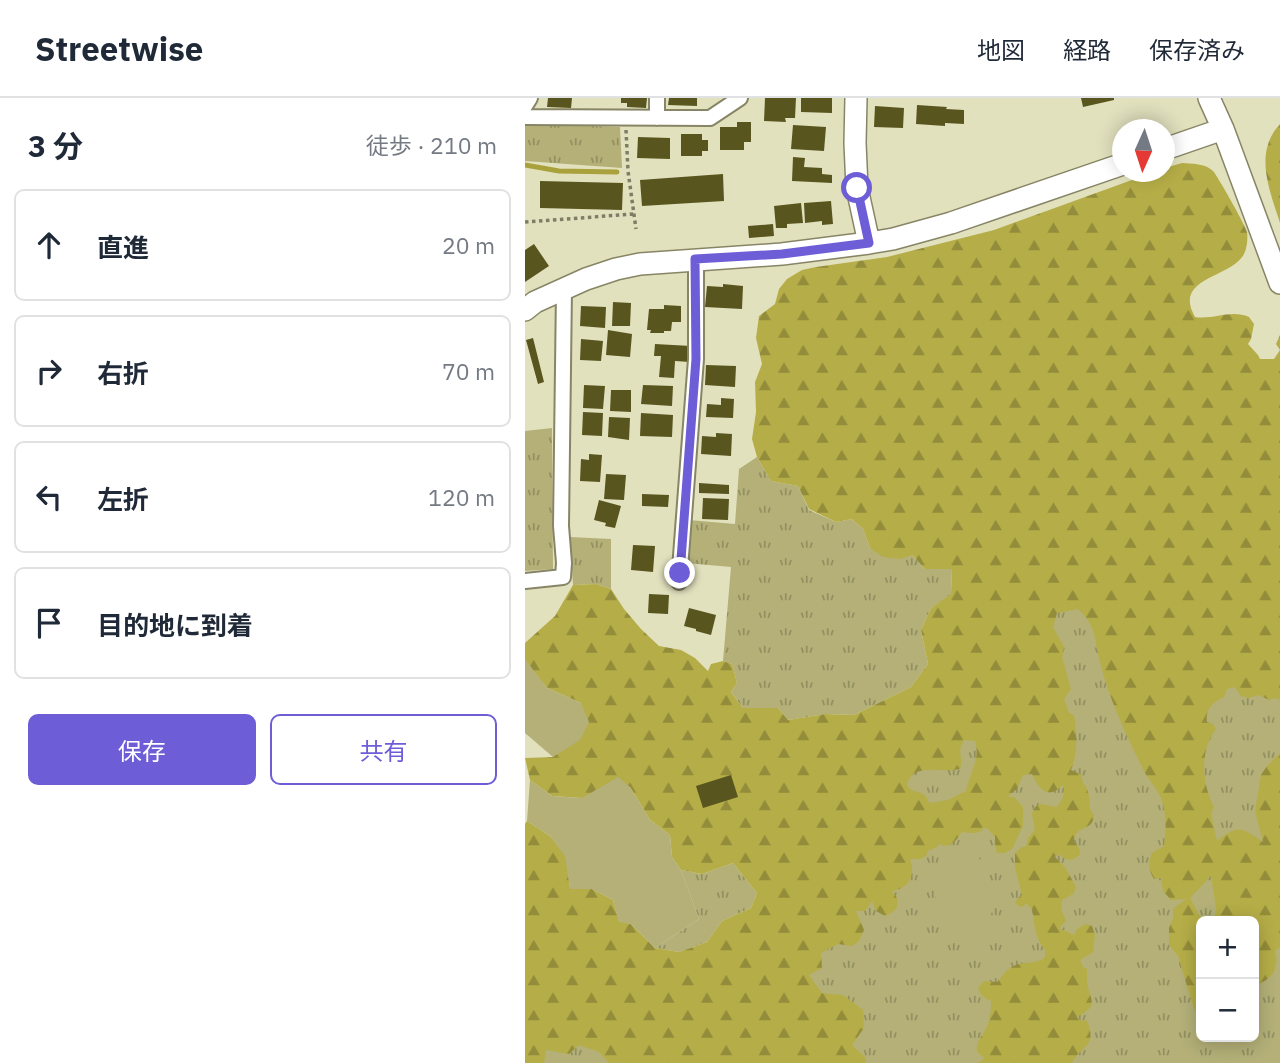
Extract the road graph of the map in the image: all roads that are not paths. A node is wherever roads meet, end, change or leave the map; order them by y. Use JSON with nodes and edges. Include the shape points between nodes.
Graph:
{"nodes":[{"id":1,"x":530,"y":98,"type":"edge"},
{"id":2,"x":657,"y":98,"type":"edge"},
{"id":3,"x":740,"y":98,"type":"edge"},
{"id":4,"x":856,"y":98,"type":"edge"},
{"id":5,"x":1209,"y":98,"type":"edge"},
{"id":6,"x":525,"y":106,"type":"edge"},
{"id":7,"x":525,"y":117,"type":"edge"},
{"id":8,"x":657,"y":118,"type":"junction"},
{"id":9,"x":1223,"y":129,"type":"junction"},
{"id":10,"x":1175,"y":145,"type":"edge"},
{"id":11,"x":1112,"y":167,"type":"edge"},
{"id":12,"x":869,"y":243,"type":"junction"},
{"id":13,"x":695,"y":259,"type":"junction"},
{"id":14,"x":1280,"y":284,"type":"edge"},
{"id":15,"x":564,"y":289,"type":"junction"},
{"id":16,"x":525,"y":310,"type":"edge"},
{"id":17,"x":525,"y":581,"type":"edge"},
{"id":18,"x":679,"y":582,"type":"dead end"}],
"edges":[{"from":1,"to":6,"type":"street"},
{"from":2,"to":8,"type":"street"},
{"from":3,"to":8,"type":"street","via":[[710,118]]},
{"from":4,"to":12,"type":"street","via":[[857,188]]},
{"from":5,"to":9,"type":"street"},
{"from":7,"to":8,"type":"street"},
{"from":9,"to":10,"type":"street"},
{"from":9,"to":14,"type":"street"},
{"from":11,"to":12,"type":"street","via":[[951,223]]},
{"from":12,"to":13,"type":"street"},
{"from":13,"to":15,"type":"street","via":[[616,269]]},
{"from":13,"to":18,"type":"street","via":[[696,359]]},
{"from":15,"to":16,"type":"street"},
{"from":15,"to":17,"type":"street","via":[[563,577]]}]}
